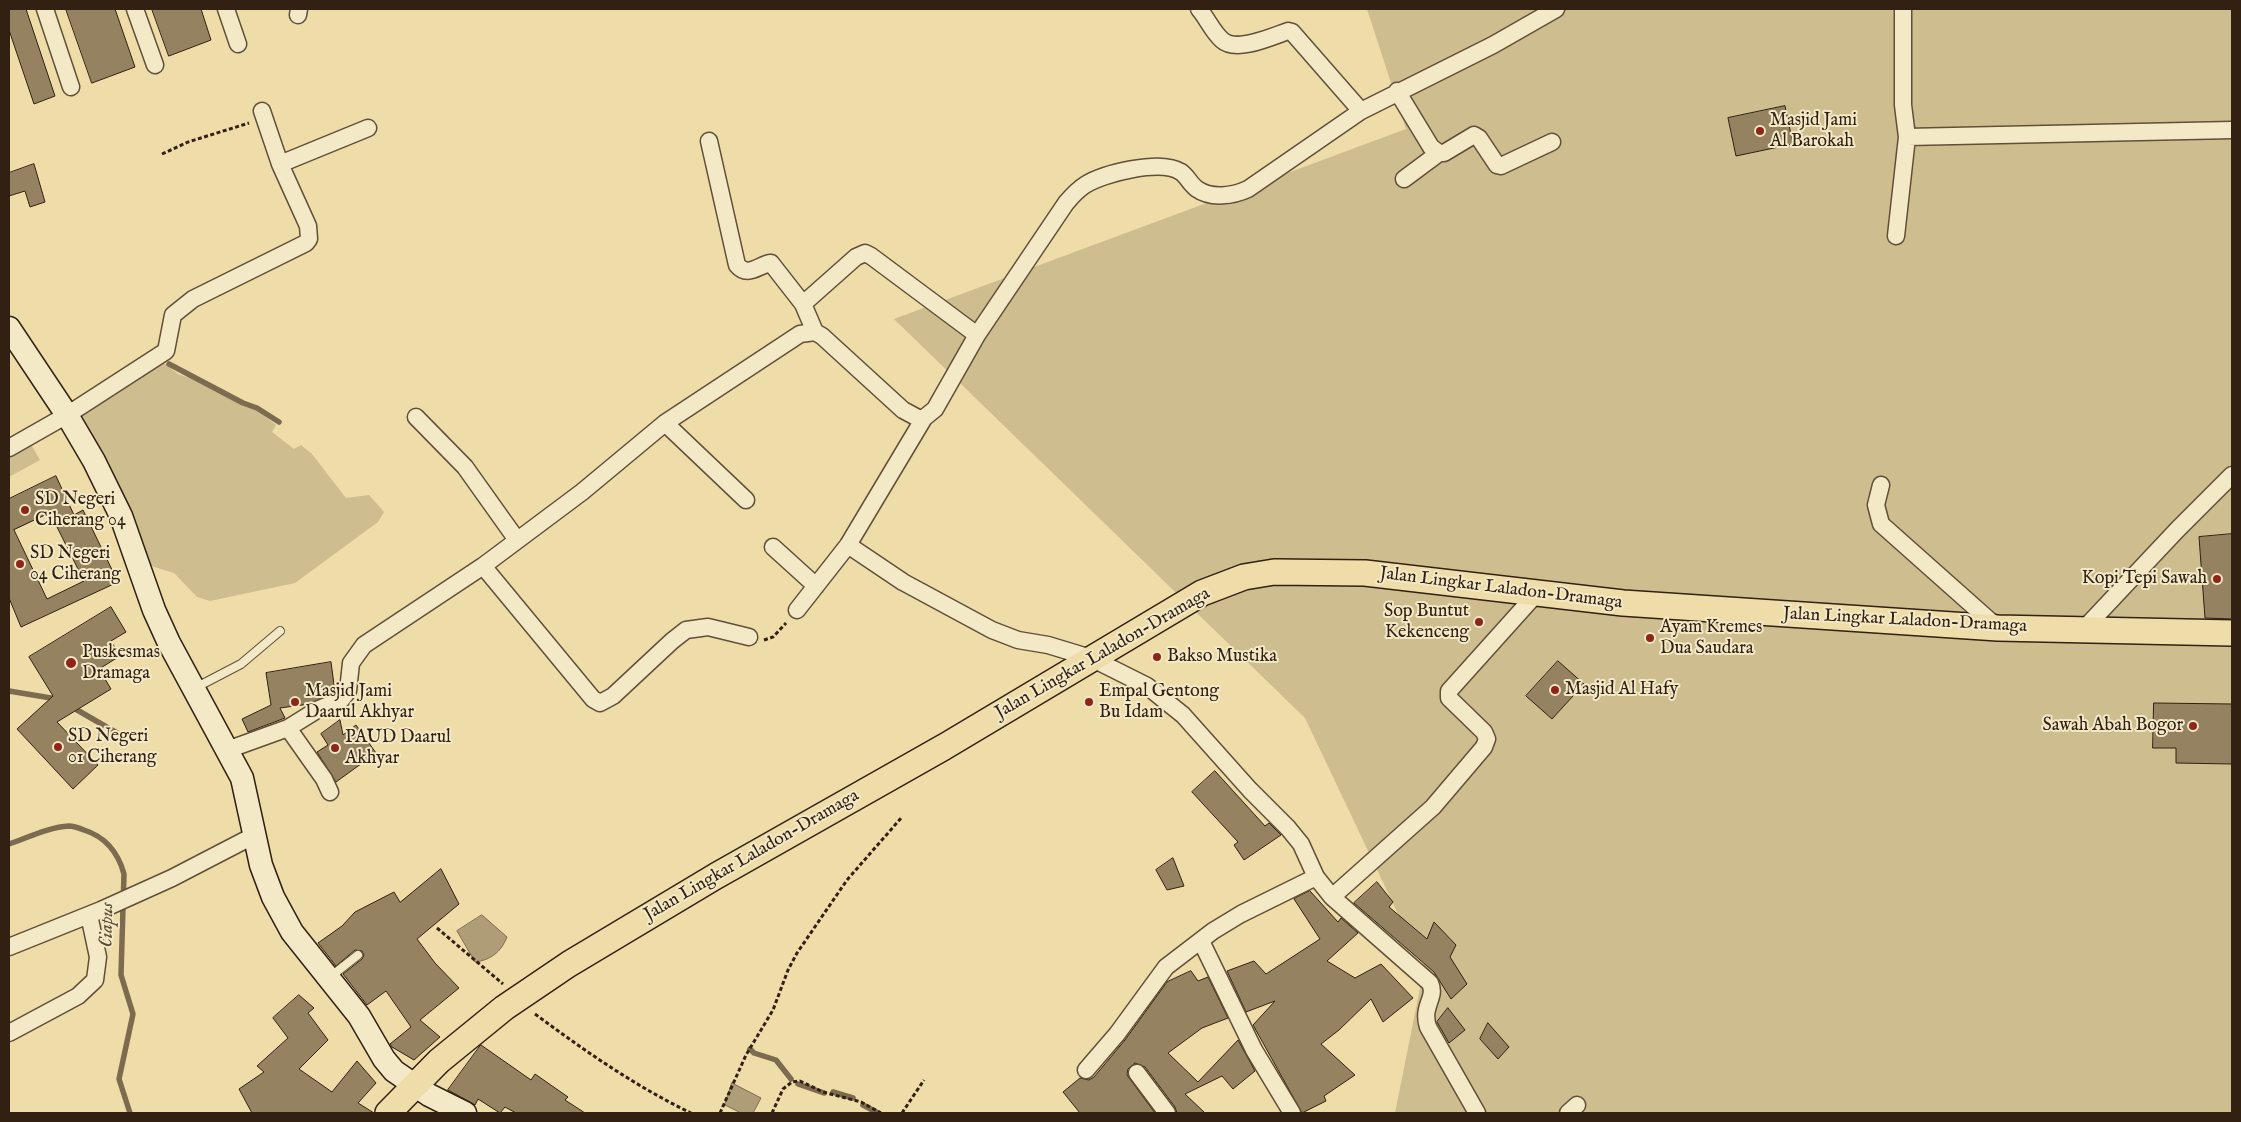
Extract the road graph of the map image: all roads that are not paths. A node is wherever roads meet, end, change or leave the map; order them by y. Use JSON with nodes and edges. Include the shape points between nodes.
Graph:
{"nodes":[{"id":1,"x":45,"y":9,"type":"edge"},
{"id":2,"x":135,"y":9,"type":"edge"},
{"id":3,"x":226,"y":9,"type":"edge"},
{"id":4,"x":1198,"y":9,"type":"edge"},
{"id":5,"x":1556,"y":9,"type":"edge"},
{"id":6,"x":1903,"y":9,"type":"edge"},
{"id":7,"x":238,"y":44,"type":"dead end"},
{"id":8,"x":155,"y":66,"type":"dead end"},
{"id":9,"x":71,"y":87,"type":"dead end"},
{"id":10,"x":1397,"y":91,"type":"junction"},
{"id":11,"x":1361,"y":111,"type":"junction"},
{"id":12,"x":263,"y":114,"type":"road end"},
{"id":13,"x":368,"y":128,"type":"dead end"},
{"id":14,"x":2232,"y":130,"type":"edge"},
{"id":15,"x":1907,"y":136,"type":"junction"},
{"id":16,"x":709,"y":141,"type":"dead end"},
{"id":17,"x":1552,"y":142,"type":"dead end"},
{"id":18,"x":1439,"y":153,"type":"junction"},
{"id":19,"x":280,"y":164,"type":"junction"},
{"id":20,"x":1404,"y":179,"type":"dead end"},
{"id":21,"x":1896,"y":236,"type":"dead end"},
{"id":22,"x":804,"y":304,"type":"junction"},
{"id":23,"x":9,"y":328,"type":"edge"},
{"id":24,"x":815,"y":332,"type":"junction"},
{"id":25,"x":977,"y":335,"type":"junction"},
{"id":26,"x":67,"y":415,"type":"junction"},
{"id":27,"x":416,"y":417,"type":"dead end"},
{"id":28,"x":924,"y":418,"type":"junction"},
{"id":29,"x":665,"y":423,"type":"junction"},
{"id":30,"x":9,"y":448,"type":"edge"},
{"id":31,"x":2232,"y":476,"type":"edge"},
{"id":32,"x":1881,"y":485,"type":"dead end"},
{"id":33,"x":746,"y":500,"type":"dead end"},
{"id":34,"x":517,"y":540,"type":"junction"},
{"id":35,"x":848,"y":545,"type":"junction"},
{"id":36,"x":773,"y":547,"type":"dead end"},
{"id":37,"x":483,"y":566,"type":"junction"},
{"id":38,"x":816,"y":586,"type":"junction"},
{"id":39,"x":1537,"y":593,"type":"junction"},
{"id":40,"x":797,"y":610,"type":"road end"},
{"id":41,"x":1998,"y":628,"type":"junction"},
{"id":42,"x":280,"y":631,"type":"dead end"},
{"id":43,"x":2082,"y":631,"type":"junction"},
{"id":44,"x":2232,"y":633,"type":"edge"},
{"id":45,"x":749,"y":637,"type":"road end"},
{"id":46,"x":1091,"y":658,"type":"junction"},
{"id":47,"x":195,"y":688,"type":"junction"},
{"id":48,"x":288,"y":728,"type":"junction"},
{"id":49,"x":227,"y":750,"type":"junction"},
{"id":50,"x":330,"y":792,"type":"dead end"},
{"id":51,"x":253,"y":836,"type":"junction"},
{"id":52,"x":1316,"y":877,"type":"junction"},
{"id":53,"x":1332,"y":898,"type":"junction"},
{"id":54,"x":95,"y":913,"type":"junction"},
{"id":55,"x":1200,"y":941,"type":"junction"},
{"id":56,"x":9,"y":947,"type":"edge"},
{"id":57,"x":358,"y":954,"type":"dead end"},
{"id":58,"x":329,"y":978,"type":"junction"},
{"id":59,"x":9,"y":1033,"type":"edge"},
{"id":60,"x":1086,"y":1070,"type":"dead end"},
{"id":61,"x":1137,"y":1073,"type":"dead end"},
{"id":62,"x":414,"y":1086,"type":"junction"},
{"id":63,"x":388,"y":1113,"type":"edge"},
{"id":64,"x":465,"y":1113,"type":"edge"},
{"id":65,"x":1167,"y":1113,"type":"edge"},
{"id":66,"x":1292,"y":1113,"type":"edge"},
{"id":67,"x":1477,"y":1113,"type":"edge"}],
"edges":[{"from":1,"to":9,"type":"street"},
{"from":2,"to":8,"type":"street"},
{"from":3,"to":7,"type":"street"},
{"from":4,"to":11,"type":"street","via":[[1228,45],[1242,45],[1292,32]]},
{"from":5,"to":10,"type":"street","via":[[1493,45]]},
{"from":6,"to":15,"type":"street","via":[[1903,105]]},
{"from":10,"to":11,"type":"street"},
{"from":10,"to":18,"type":"street","via":[[1431,147]]},
{"from":11,"to":25,"type":"street","via":[[1237,194],[1224,196],[1197,189],[1181,171],[1150,167],[1099,178],[1085,185],[1066,203]]},
{"from":12,"to":19,"type":"street"},
{"from":13,"to":19,"type":"street"},
{"from":14,"to":15,"type":"street"},
{"from":15,"to":21,"type":"street"},
{"from":16,"to":22,"type":"street","via":[[736,266],[747,271],[771,263]]},
{"from":17,"to":18,"type":"street","via":[[1505,166],[1496,165],[1474,135]]},
{"from":18,"to":20,"type":"street"},
{"from":19,"to":26,"type":"street","via":[[308,226],[309,239],[306,243],[193,299],[173,315],[166,351]]},
{"from":22,"to":24,"type":"street"},
{"from":22,"to":25,"type":"street","via":[[856,257],[865,253]]},
{"from":23,"to":26,"type":"street"},
{"from":24,"to":28,"type":"street","via":[[904,410]]},
{"from":24,"to":29,"type":"street","via":[[805,332],[793,339]]},
{"from":25,"to":28,"type":"street","via":[[935,409]]},
{"from":26,"to":30,"type":"street"},
{"from":26,"to":47,"type":"street","via":[[121,516],[154,610]]},
{"from":27,"to":34,"type":"street","via":[[465,468]]},
{"from":28,"to":35,"type":"street"},
{"from":29,"to":33,"type":"street"},
{"from":29,"to":34,"type":"street","via":[[582,492]]},
{"from":31,"to":43,"type":"street"},
{"from":32,"to":41,"type":"street","via":[[1876,504],[1881,524]]},
{"from":34,"to":37,"type":"street"},
{"from":35,"to":38,"type":"street"},
{"from":35,"to":46,"type":"street","via":[[903,582],[992,630],[1018,640]]},
{"from":36,"to":38,"type":"street"},
{"from":37,"to":45,"type":"street","via":[[593,699],[600,703],[613,696],[686,630],[708,627]]},
{"from":37,"to":48,"type":"street","via":[[364,645],[351,663],[348,691],[344,697]]},
{"from":38,"to":40,"type":"street"},
{"from":39,"to":41,"type":"main road","name":"Jalan Lingkar Laladon-Dramaga","via":[[1623,603]]},
{"from":39,"to":46,"type":"main road","name":"Jalan Lingkar Laladon-Dramaga","via":[[1366,572],[1293,572],[1251,576],[1202,593]]},
{"from":39,"to":53,"type":"street","via":[[1449,691],[1450,698],[1484,732],[1487,739],[1484,747],[1433,807]]},
{"from":41,"to":43,"type":"main road","name":"Jalan Lingkar Laladon-Dramaga"},
{"from":42,"to":47,"type":"lane","via":[[241,664]]},
{"from":43,"to":44,"type":"main road","name":"Jalan Lingkar Laladon-Dramaga"},
{"from":46,"to":52,"type":"street","via":[[1147,686],[1183,715],[1295,836]]},
{"from":46,"to":62,"type":"main road","name":"Jalan Lingkar Laladon-Dramaga","via":[[569,964],[518,998],[439,1061]]},
{"from":47,"to":49,"type":"street"},
{"from":48,"to":49,"type":"street"},
{"from":48,"to":50,"type":"street"},
{"from":49,"to":51,"type":"street","via":[[242,778]]},
{"from":51,"to":54,"type":"street"},
{"from":51,"to":58,"type":"street","via":[[264,875],[288,925]]},
{"from":52,"to":53,"type":"street"},
{"from":52,"to":55,"type":"street","via":[[1241,914]]},
{"from":53,"to":67,"type":"street","via":[[1430,983],[1432,993],[1425,1015],[1428,1027]]},
{"from":54,"to":56,"type":"street"},
{"from":54,"to":59,"type":"street","via":[[98,957],[95,980],[78,996]]},
{"from":55,"to":60,"type":"street","via":[[1159,974],[1117,1034]]},
{"from":55,"to":66,"type":"street","via":[[1245,1032]]},
{"from":57,"to":58,"type":"lane"},
{"from":58,"to":62,"type":"street","via":[[359,1016],[389,1065]]},
{"from":61,"to":65,"type":"street"},
{"from":62,"to":63,"type":"main road","name":"Jalan Lingkar Laladon-Dramaga"},
{"from":62,"to":64,"type":"street"}]}
